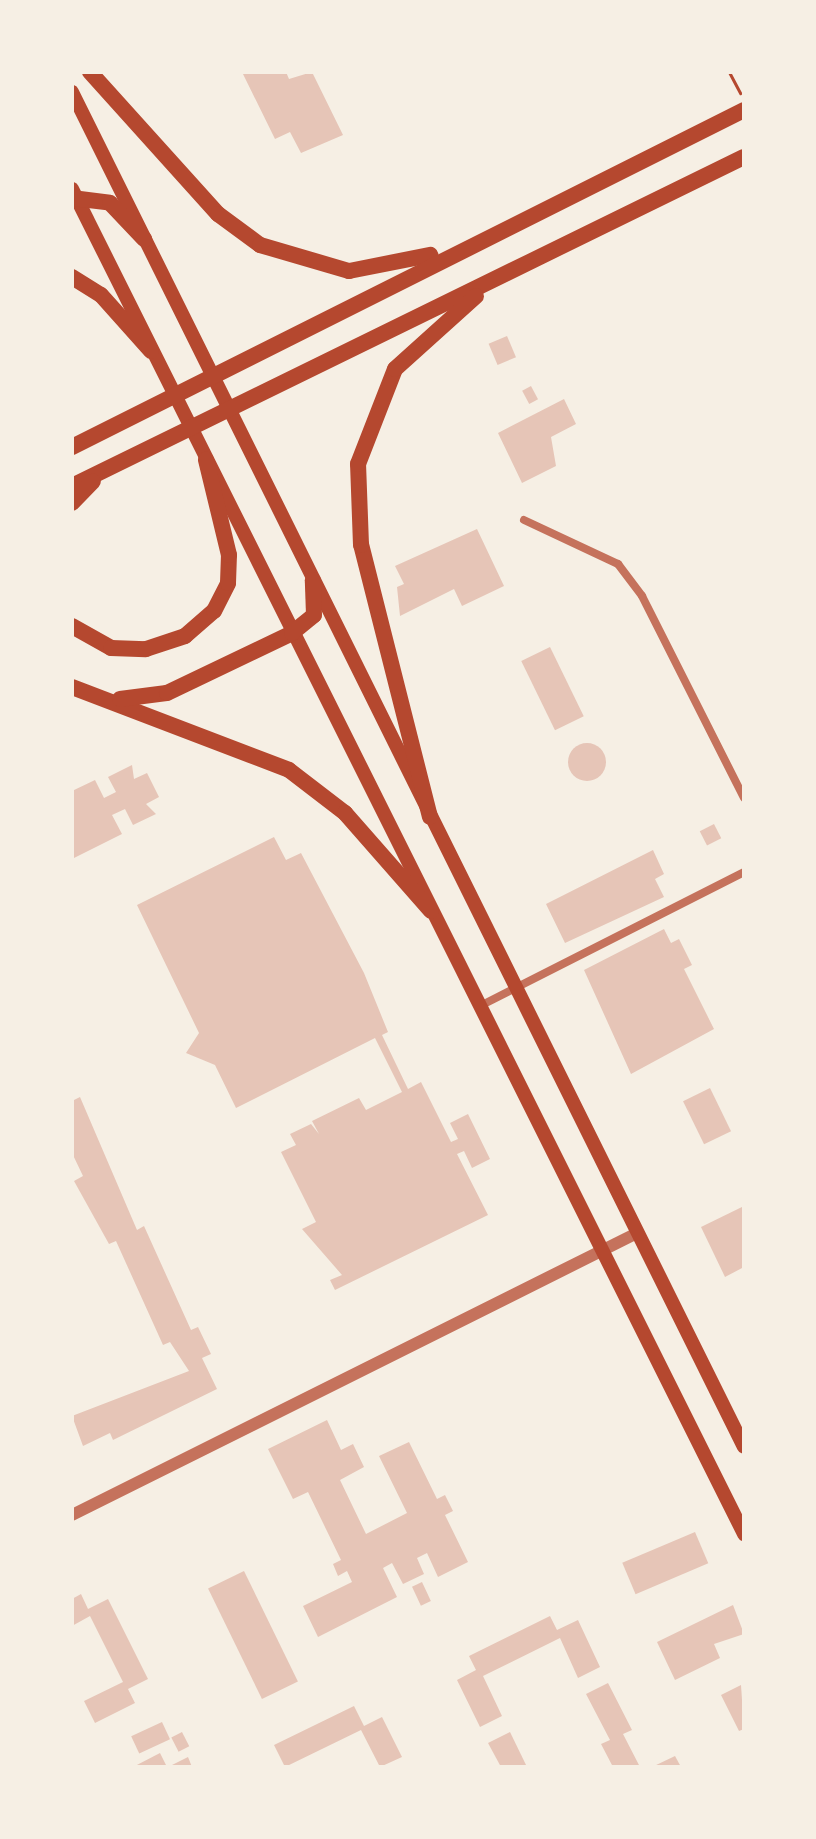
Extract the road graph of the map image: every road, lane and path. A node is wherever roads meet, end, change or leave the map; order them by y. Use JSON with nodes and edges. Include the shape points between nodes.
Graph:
{"nodes":[{"id":1,"x":90,"y":72,"type":"edge"},
{"id":2,"x":729,"y":72,"type":"edge"},
{"id":3,"x":72,"y":92,"type":"edge"},
{"id":4,"x":744,"y":102,"type":"edge"},
{"id":5,"x":744,"y":110,"type":"edge"},
{"id":6,"x":744,"y":157,"type":"edge"},
{"id":7,"x":73,"y":195,"type":"edge"},
{"id":8,"x":144,"y":239,"type":"junction"},
{"id":9,"x":452,"y":250,"type":"junction"},
{"id":10,"x":72,"y":277,"type":"edge"},
{"id":11,"x":475,"y":292,"type":"junction"},
{"id":12,"x":151,"y":351,"type":"junction"},
{"id":13,"x":114,"y":425,"type":"junction"},
{"id":14,"x":72,"y":437,"type":"edge"},
{"id":15,"x":72,"y":447,"type":"edge"},
{"id":16,"x":206,"y":460,"type":"junction"},
{"id":17,"x":105,"y":470,"type":"junction"},
{"id":18,"x":72,"y":486,"type":"edge"},
{"id":19,"x":72,"y":503,"type":"edge"},
{"id":20,"x":524,"y":520,"type":"dead end"},
{"id":21,"x":313,"y":580,"type":"junction"},
{"id":22,"x":72,"y":626,"type":"edge"},
{"id":23,"x":292,"y":633,"type":"junction"},
{"id":24,"x":72,"y":687,"type":"edge"},
{"id":25,"x":110,"y":700,"type":"junction"},
{"id":26,"x":744,"y":798,"type":"edge"},
{"id":27,"x":430,"y":817,"type":"junction"},
{"id":28,"x":744,"y":872,"type":"edge"},
{"id":29,"x":431,"y":911,"type":"junction"},
{"id":30,"x":515,"y":987,"type":"junction"},
{"id":31,"x":480,"y":1006,"type":"junction"},
{"id":32,"x":637,"y":1233,"type":"junction"},
{"id":33,"x":603,"y":1250,"type":"junction"},
{"id":34,"x":744,"y":1447,"type":"edge"},
{"id":35,"x":72,"y":1514,"type":"edge"},
{"id":36,"x":744,"y":1534,"type":"edge"}],
"edges":[{"from":1,"to":9,"type":"highway","via":[[218,214],[284,256],[372,270]]},
{"from":2,"to":4,"type":"path"},
{"from":3,"to":8,"type":"main road"},
{"from":5,"to":9,"type":"highway","via":[[508,229]]},
{"from":6,"to":11,"type":"highway"},
{"from":7,"to":8,"type":"highway","via":[[110,203]]},
{"from":7,"to":12,"type":"main road"},
{"from":8,"to":21,"type":"main road"},
{"from":9,"to":13,"type":"highway"},
{"from":10,"to":12,"type":"highway","via":[[101,295]]},
{"from":11,"to":17,"type":"highway","via":[[287,378]]},
{"from":11,"to":27,"type":"highway","via":[[395,369],[358,464],[361,545]]},
{"from":12,"to":16,"type":"main road"},
{"from":13,"to":14,"type":"highway"},
{"from":13,"to":15,"type":"highway"},
{"from":16,"to":22,"type":"highway","via":[[229,555],[228,583],[214,611],[185,636],[146,649],[111,648]]},
{"from":16,"to":23,"type":"main road"},
{"from":17,"to":18,"type":"highway"},
{"from":17,"to":19,"type":"highway"},
{"from":20,"to":26,"type":"street","via":[[618,564],[642,596]]},
{"from":21,"to":23,"type":"highway","via":[[314,615]]},
{"from":21,"to":27,"type":"main road"},
{"from":23,"to":25,"type":"highway","via":[[167,693]]},
{"from":23,"to":29,"type":"main road"},
{"from":24,"to":25,"type":"highway"},
{"from":25,"to":29,"type":"highway","via":[[289,770],[345,813]]},
{"from":27,"to":30,"type":"main road"},
{"from":28,"to":30,"type":"street"},
{"from":29,"to":31,"type":"main road"},
{"from":30,"to":31,"type":"street"},
{"from":30,"to":32,"type":"main road"},
{"from":31,"to":33,"type":"main road"},
{"from":32,"to":33,"type":"street"},
{"from":32,"to":34,"type":"main road"},
{"from":33,"to":35,"type":"street"},
{"from":33,"to":36,"type":"main road"}]}
